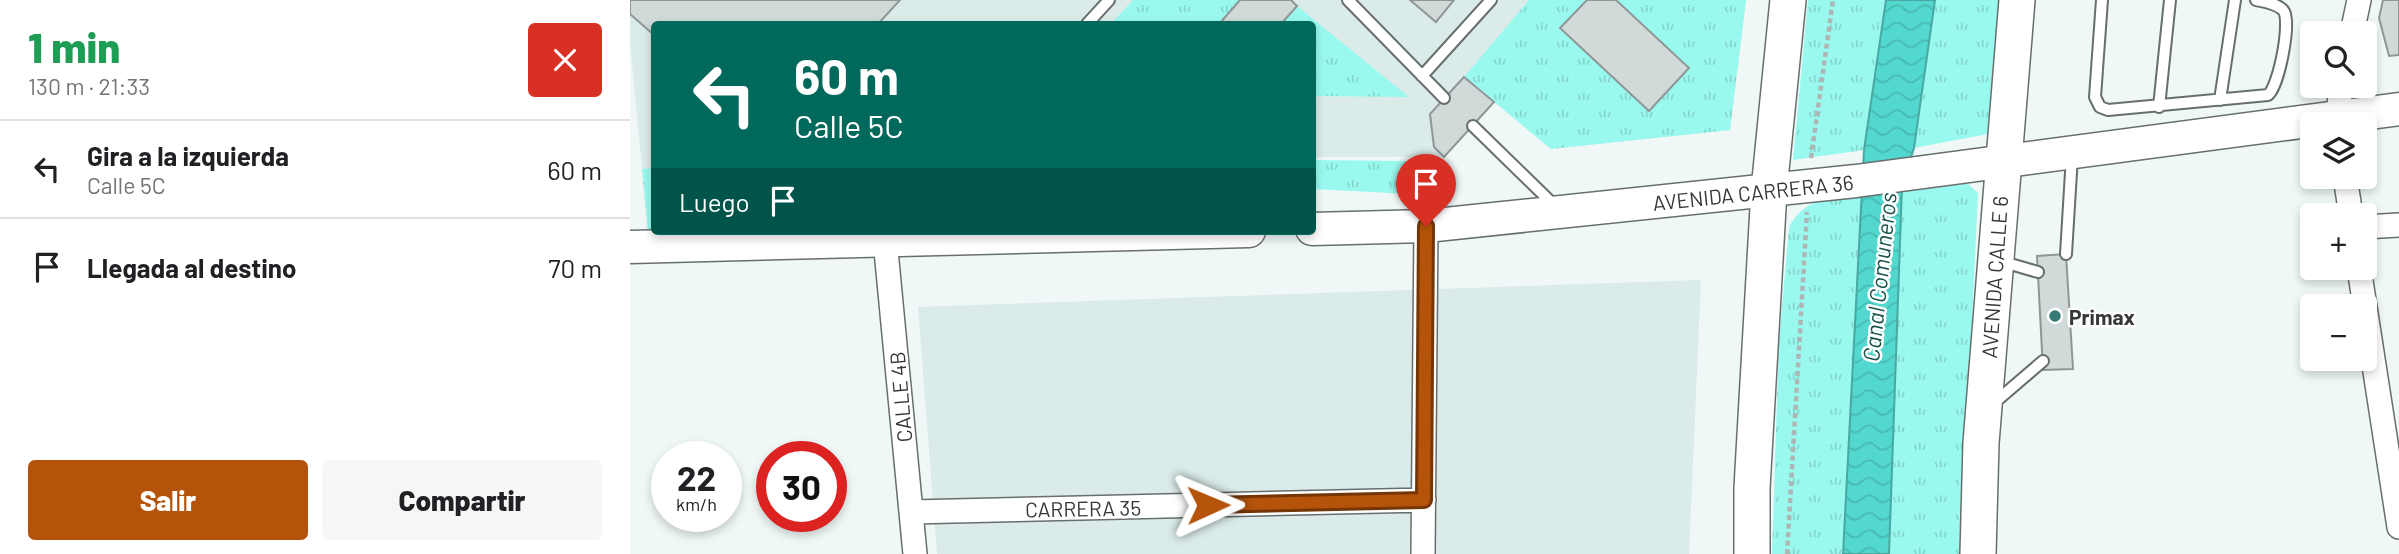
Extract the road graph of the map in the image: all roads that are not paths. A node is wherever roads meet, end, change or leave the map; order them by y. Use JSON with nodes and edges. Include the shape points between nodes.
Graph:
{"nodes":[{"id":1,"x":1110,"y":0,"type":"edge"},
{"id":2,"x":1348,"y":0,"type":"edge"},
{"id":3,"x":1491,"y":0,"type":"edge"},
{"id":4,"x":1788,"y":0,"type":"edge"},
{"id":5,"x":2017,"y":0,"type":"edge"},
{"id":6,"x":2102,"y":0,"type":"edge"},
{"id":7,"x":2170,"y":0,"type":"edge"},
{"id":8,"x":2235,"y":0,"type":"edge"},
{"id":9,"x":2256,"y":0,"type":"edge"},
{"id":10,"x":2359,"y":0,"type":"edge"},
{"id":11,"x":1090,"y":21,"type":"edge"},
{"id":12,"x":2355,"y":21,"type":"edge"},
{"id":13,"x":1422,"y":76,"type":"junction"},
{"id":14,"x":1444,"y":98,"type":"dead end"},
{"id":15,"x":2220,"y":100,"type":"junction"},
{"id":16,"x":2159,"y":107,"type":"junction"},
{"id":17,"x":2399,"y":109,"type":"edge"},
{"id":18,"x":2377,"y":113,"type":"edge"},
{"id":19,"x":2300,"y":125,"type":"edge"},
{"id":20,"x":1473,"y":126,"type":"dead end"},
{"id":21,"x":2072,"y":151,"type":"junction"},
{"id":22,"x":2003,"y":160,"type":"junction"},
{"id":23,"x":1769,"y":190,"type":"junction"},
{"id":24,"x":1561,"y":212,"type":"junction"},
{"id":25,"x":2399,"y":225,"type":"edge"},
{"id":26,"x":1426,"y":226,"type":"junction"},
{"id":27,"x":2377,"y":226,"type":"edge"},
{"id":28,"x":1316,"y":229,"type":"edge"},
{"id":29,"x":960,"y":235,"type":"edge"},
{"id":30,"x":890,"y":236,"type":"edge"},
{"id":31,"x":630,"y":247,"type":"edge"},
{"id":32,"x":2066,"y":254,"type":"dead end"},
{"id":33,"x":1995,"y":259,"type":"junction"},
{"id":34,"x":2038,"y":272,"type":"dead end"},
{"id":35,"x":2361,"y":280,"type":"edge"},
{"id":36,"x":2043,"y":360,"type":"dead end"},
{"id":37,"x":1984,"y":412,"type":"junction"},
{"id":38,"x":1424,"y":500,"type":"junction"},
{"id":39,"x":911,"y":512,"type":"junction"},
{"id":40,"x":2399,"y":527,"type":"edge"},
{"id":41,"x":915,"y":554,"type":"edge"},
{"id":42,"x":1423,"y":554,"type":"edge"},
{"id":43,"x":1752,"y":554,"type":"edge"},
{"id":44,"x":1978,"y":554,"type":"edge"}],
"edges":[{"from":1,"to":11,"type":"lane"},
{"from":2,"to":13,"type":"lane"},
{"from":3,"to":13,"type":"lane"},
{"from":4,"to":23,"type":"main road"},
{"from":5,"to":22,"type":"main road","name":"AVENIDA CALLE 6"},
{"from":6,"to":16,"type":"lane","via":[[2095,97],[2100,107]]},
{"from":7,"to":16,"type":"lane"},
{"from":8,"to":15,"type":"lane"},
{"from":9,"to":15,"type":"lane","via":[[2277,5],[2288,21],[2275,90]]},
{"from":10,"to":12,"type":"street"},
{"from":13,"to":14,"type":"lane"},
{"from":15,"to":16,"type":"lane"},
{"from":17,"to":18,"type":"main road","name":"AVENIDA CARRERA 36"},
{"from":19,"to":21,"type":"main road","name":"AVENIDA CARRERA 36"},
{"from":20,"to":24,"type":"lane"},
{"from":21,"to":22,"type":"main road","name":"AVENIDA CARRERA 36"},
{"from":21,"to":32,"type":"lane"},
{"from":22,"to":23,"type":"main road","name":"AVENIDA CARRERA 36"},
{"from":22,"to":33,"type":"main road","name":"AVENIDA CALLE 6"},
{"from":23,"to":24,"type":"main road","name":"AVENIDA CARRERA 36"},
{"from":23,"to":43,"type":"main road"},
{"from":24,"to":26,"type":"main road","name":"AVENIDA CARRERA 36"},
{"from":25,"to":27,"type":"street"},
{"from":26,"to":28,"type":"main road","name":"AVENIDA CARRERA 36"},
{"from":26,"to":38,"type":"street"},
{"from":29,"to":30,"type":"main road"},
{"from":30,"to":31,"type":"main road"},
{"from":30,"to":39,"type":"street","name":"CALLE 4B"},
{"from":33,"to":34,"type":"lane"},
{"from":33,"to":37,"type":"main road","name":"AVENIDA CALLE 6"},
{"from":35,"to":40,"type":"street"},
{"from":36,"to":37,"type":"lane"},
{"from":37,"to":44,"type":"main road","name":"AVENIDA CALLE 6"},
{"from":38,"to":39,"type":"street","name":"CARRERA 35"},
{"from":38,"to":42,"type":"street"},
{"from":39,"to":41,"type":"street","name":"CALLE 4B"}]}
